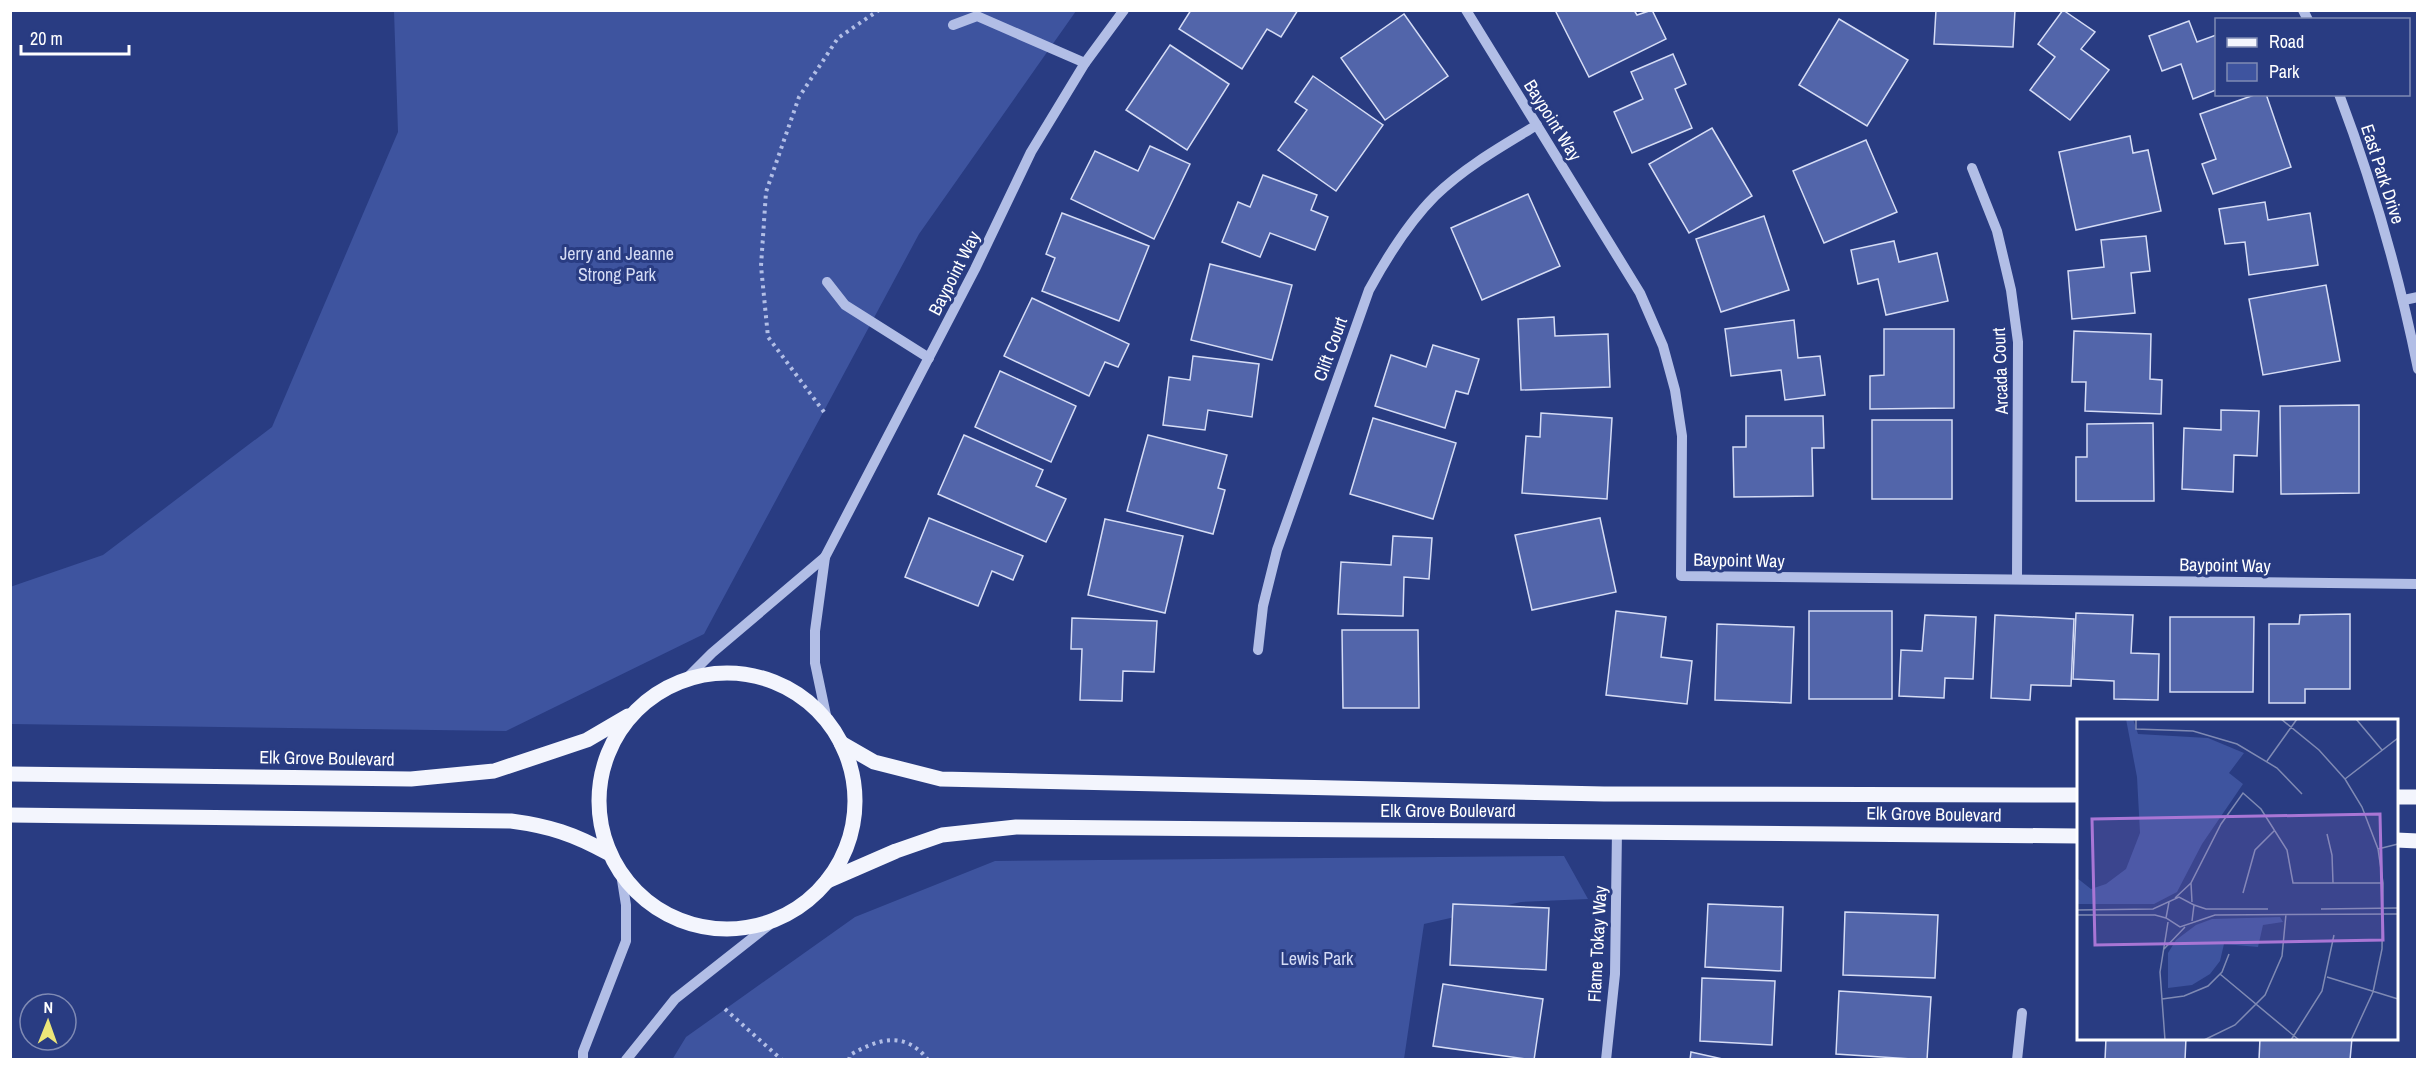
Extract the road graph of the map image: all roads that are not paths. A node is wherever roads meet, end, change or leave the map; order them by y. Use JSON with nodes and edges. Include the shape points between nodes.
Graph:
{"nodes":[{"id":1,"x":1124,"y":10,"type":"edge"},
{"id":2,"x":1466,"y":10,"type":"edge"},
{"id":3,"x":953,"y":25,"type":"dead end"},
{"id":4,"x":1085,"y":63,"type":"junction"},
{"id":5,"x":2340,"y":96,"type":"edge"},
{"id":6,"x":1537,"y":125,"type":"junction"},
{"id":7,"x":1972,"y":168,"type":"dead end"},
{"id":8,"x":827,"y":282,"type":"dead end"},
{"id":9,"x":2418,"y":297,"type":"edge"},
{"id":10,"x":2404,"y":300,"type":"junction"},
{"id":11,"x":928,"y":358,"type":"junction"},
{"id":12,"x":2418,"y":369,"type":"edge"},
{"id":13,"x":825,"y":557,"type":"junction"},
{"id":14,"x":2017,"y":579,"type":"junction"},
{"id":15,"x":2418,"y":584,"type":"edge"},
{"id":16,"x":1258,"y":650,"type":"dead end"},
{"id":17,"x":687,"y":678,"type":"junction"},
{"id":18,"x":631,"y":714,"type":"junction"},
{"id":19,"x":827,"y":720,"type":"junction"},
{"id":20,"x":841,"y":742,"type":"junction"},
{"id":21,"x":10,"y":774,"type":"edge"},
{"id":22,"x":2077,"y":795,"type":"edge"},
{"id":23,"x":2398,"y":797,"type":"edge"},
{"id":24,"x":2418,"y":797,"type":"edge"},
{"id":25,"x":10,"y":815,"type":"edge"},
{"id":26,"x":1617,"y":830,"type":"junction"},
{"id":27,"x":2077,"y":836,"type":"edge"},
{"id":28,"x":2398,"y":840,"type":"edge"},
{"id":29,"x":2418,"y":841,"type":"edge"},
{"id":30,"x":608,"y":853,"type":"junction"},
{"id":31,"x":622,"y":880,"type":"junction"},
{"id":32,"x":827,"y":881,"type":"junction"},
{"id":33,"x":769,"y":925,"type":"junction"},
{"id":34,"x":2022,"y":1013,"type":"dead end"},
{"id":35,"x":583,"y":1059,"type":"edge"},
{"id":36,"x":626,"y":1059,"type":"edge"},
{"id":37,"x":1606,"y":1059,"type":"edge"},
{"id":38,"x":2017,"y":1059,"type":"edge"}],
"edges":[{"from":1,"to":4,"type":"street","name":"Baypoint Way"},
{"from":2,"to":6,"type":"street","name":"Baypoint Way"},
{"from":3,"to":4,"type":"street","via":[[977,16]]},
{"from":4,"to":11,"type":"street","name":"Baypoint Way","via":[[1032,152]]},
{"from":5,"to":10,"type":"street","name":"East Park Drive","via":[[2360,149]]},
{"from":6,"to":14,"type":"street","name":"Baypoint Way","via":[[1640,293],[1663,346],[1682,436],[1681,576]]},
{"from":6,"to":16,"type":"street","name":"Clift Court","via":[[1479,160],[1435,196],[1391,250],[1369,290],[1277,550],[1263,606]]},
{"from":7,"to":14,"type":"street","name":"Arcada Court","via":[[1997,231],[2018,342]]},
{"from":8,"to":11,"type":"street","via":[[845,305]]},
{"from":9,"to":10,"type":"street"},
{"from":10,"to":12,"type":"street","name":"East Park Drive"},
{"from":11,"to":13,"type":"street","name":"Baypoint Way"},
{"from":13,"to":17,"type":"street","name":"Baypoint Way"},
{"from":13,"to":19,"type":"street","name":"Baypoint Way","via":[[815,663]]},
{"from":14,"to":15,"type":"street","name":"Baypoint Way"},
{"from":17,"to":18,"type":"main road","via":[[648,698]]},
{"from":17,"to":19,"type":"main road","via":[[722,671],[763,677],[802,697]]},
{"from":18,"to":21,"type":"main road","name":"Elk Grove Boulevard","via":[[587,740],[551,754],[482,772],[411,779]]},
{"from":18,"to":30,"type":"main road","via":[[608,752],[598,795],[598,818]]},
{"from":19,"to":20,"type":"main road"},
{"from":20,"to":22,"type":"main road","name":"Elk Grove Boulevard","via":[[874,762],[941,779],[1604,794]]},
{"from":20,"to":32,"type":"main road","via":[[852,766],[856,801],[850,841]]},
{"from":23,"to":24,"type":"main road"},
{"from":25,"to":30,"type":"main road","via":[[511,821],[548,826]]},
{"from":26,"to":27,"type":"main road","name":"Elk Grove Boulevard"},
{"from":26,"to":32,"type":"main road","name":"Elk Grove Boulevard","via":[[1016,827],[942,835],[896,850]]},
{"from":26,"to":37,"type":"street","name":"Flame Tokay Way","via":[[1615,974]]},
{"from":28,"to":29,"type":"main road"},
{"from":30,"to":31,"type":"main road"},
{"from":31,"to":33,"type":"main road","via":[[677,918],[720,928]]},
{"from":31,"to":35,"type":"street","via":[[626,941]]},
{"from":32,"to":33,"type":"main road","via":[[802,907]]},
{"from":33,"to":36,"type":"street","via":[[675,999]]},
{"from":34,"to":38,"type":"street"}]}
